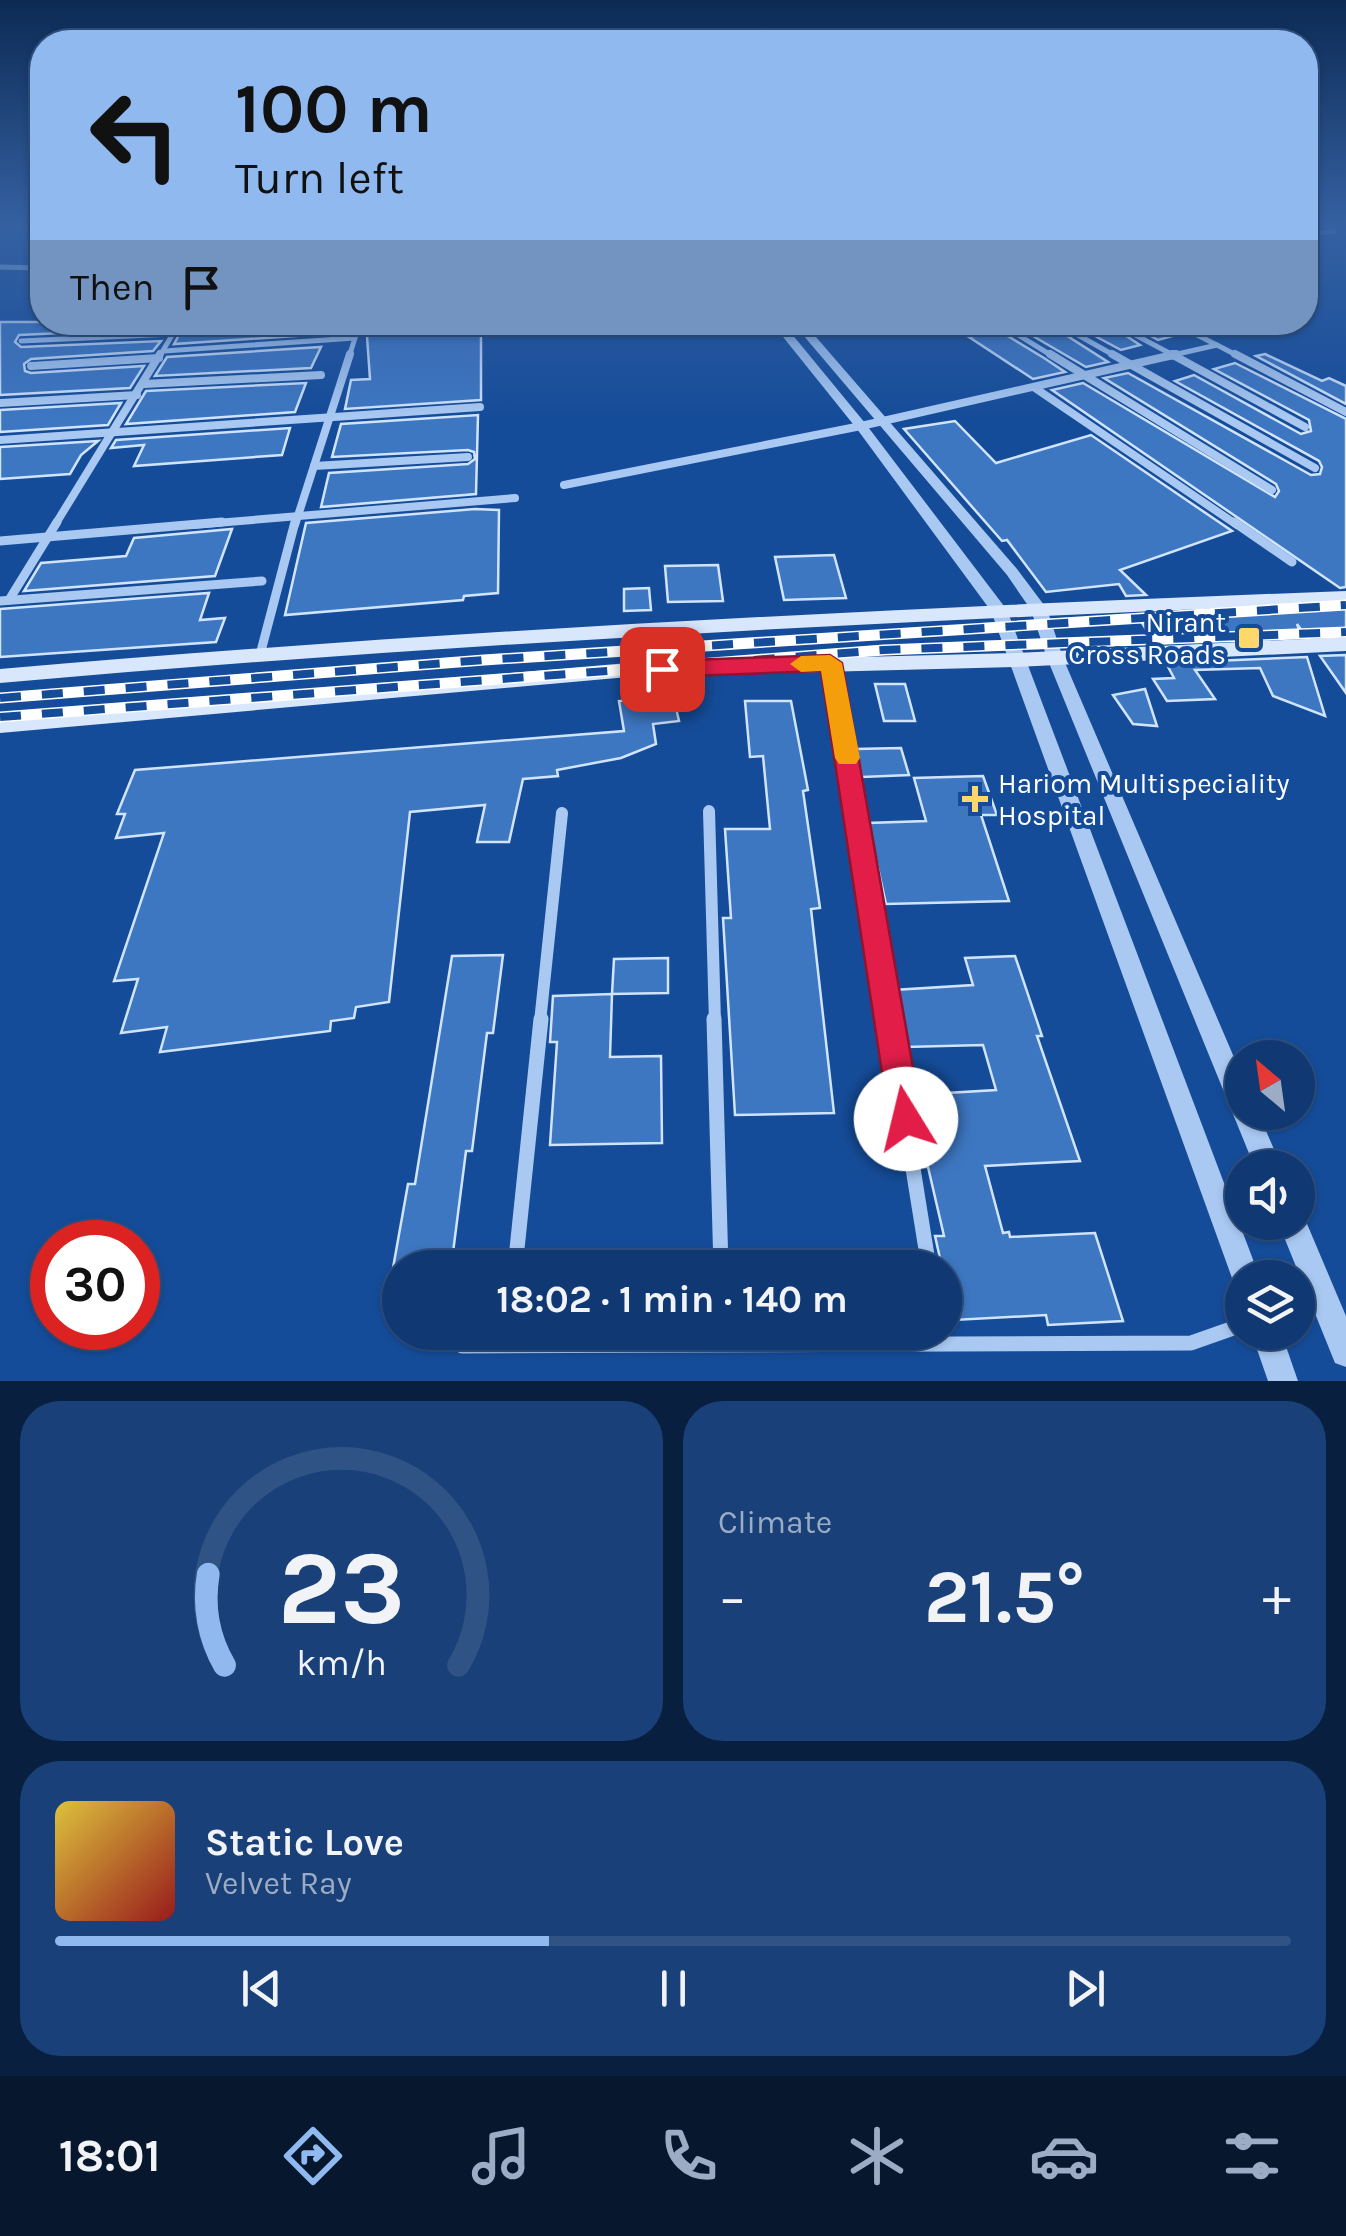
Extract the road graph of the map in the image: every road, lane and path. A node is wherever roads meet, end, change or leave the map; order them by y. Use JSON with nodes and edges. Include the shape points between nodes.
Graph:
{"nodes":[{"id":1,"x":153,"y":335,"type":"edge"},
{"id":2,"x":172,"y":335,"type":"edge"},
{"id":3,"x":356,"y":335,"type":"edge"},
{"id":4,"x":787,"y":335,"type":"edge"},
{"id":5,"x":808,"y":335,"type":"edge"},
{"id":6,"x":1018,"y":335,"type":"edge"},
{"id":7,"x":1078,"y":335,"type":"edge"},
{"id":8,"x":1136,"y":335,"type":"edge"},
{"id":9,"x":1197,"y":335,"type":"edge"},
{"id":10,"x":355,"y":338,"type":"junction"},
{"id":11,"x":21,"y":342,"type":"dead end"},
{"id":12,"x":1217,"y":345,"type":"junction"},
{"id":13,"x":162,"y":355,"type":"junction"},
{"id":14,"x":1174,"y":355,"type":"junction"},
{"id":15,"x":31,"y":366,"type":"dead end"},
{"id":16,"x":1132,"y":366,"type":"junction"},
{"id":17,"x":320,"y":375,"type":"dead end"},
{"id":18,"x":1084,"y":376,"type":"junction"},
{"id":19,"x":144,"y":384,"type":"junction"},
{"id":20,"x":1035,"y":388,"type":"junction"},
{"id":21,"x":137,"y":395,"type":"junction"},
{"id":22,"x":0,"y":403,"type":"edge"},
{"id":23,"x":480,"y":408,"type":"dead end"},
{"id":24,"x":1346,"y":412,"type":"edge"},
{"id":25,"x":330,"y":414,"type":"junction"},
{"id":26,"x":883,"y":422,"type":"junction"},
{"id":27,"x":862,"y":426,"type":"junction"},
{"id":28,"x":1305,"y":427,"type":"dead end"},
{"id":29,"x":117,"y":429,"type":"junction"},
{"id":30,"x":0,"y":440,"type":"edge"},
{"id":31,"x":468,"y":457,"type":"dead end"},
{"id":32,"x":314,"y":466,"type":"junction"},
{"id":33,"x":1315,"y":468,"type":"dead end"},
{"id":34,"x":564,"y":486,"type":"dead end"},
{"id":35,"x":1272,"y":490,"type":"dead end"},
{"id":36,"x":515,"y":498,"type":"dead end"},
{"id":37,"x":298,"y":513,"type":"junction"},
{"id":38,"x":48,"y":538,"type":"junction"},
{"id":39,"x":0,"y":541,"type":"edge"},
{"id":40,"x":1292,"y":562,"type":"dead end"},
{"id":41,"x":262,"y":581,"type":"dead end"},
{"id":42,"x":1346,"y":597,"type":"edge"},
{"id":43,"x":5,"y":601,"type":"edge"},
{"id":44,"x":1039,"y":609,"type":"junction"},
{"id":45,"x":999,"y":610,"type":"junction"},
{"id":46,"x":1346,"y":644,"type":"edge"},
{"id":47,"x":261,"y":652,"type":"junction"},
{"id":48,"x":1055,"y":658,"type":"junction"},
{"id":49,"x":1015,"y":660,"type":"junction"},
{"id":50,"x":830,"y":663,"type":"junction"},
{"id":51,"x":0,"y":676,"type":"edge"},
{"id":52,"x":0,"y":725,"type":"edge"},
{"id":53,"x":709,"y":811,"type":"dead end"},
{"id":54,"x":562,"y":812,"type":"dead end"},
{"id":55,"x":1225,"y":1064,"type":"edge"},
{"id":56,"x":1299,"y":1240,"type":"edge"},
{"id":57,"x":517,"y":1250,"type":"edge"},
{"id":58,"x":721,"y":1250,"type":"edge"},
{"id":59,"x":926,"y":1250,"type":"edge"},
{"id":60,"x":1239,"y":1260,"type":"edge"},
{"id":61,"x":1225,"y":1331,"type":"edge"},
{"id":62,"x":962,"y":1338,"type":"edge"},
{"id":63,"x":1273,"y":1350,"type":"edge"},
{"id":64,"x":1346,"y":1352,"type":"edge"},
{"id":65,"x":1284,"y":1381,"type":"edge"}],
"edges":[{"from":1,"to":11,"type":"street"},
{"from":2,"to":13,"type":"street"},
{"from":3,"to":10,"type":"street"},
{"from":4,"to":27,"type":"street"},
{"from":5,"to":26,"type":"street"},
{"from":6,"to":18,"type":"street"},
{"from":7,"to":16,"type":"street"},
{"from":8,"to":14,"type":"street"},
{"from":9,"to":12,"type":"street"},
{"from":10,"to":13,"type":"street"},
{"from":10,"to":25,"type":"street"},
{"from":12,"to":14,"type":"street"},
{"from":12,"to":24,"type":"street"},
{"from":13,"to":15,"type":"street"},
{"from":13,"to":19,"type":"street"},
{"from":14,"to":16,"type":"street"},
{"from":14,"to":28,"type":"street"},
{"from":16,"to":18,"type":"street"},
{"from":16,"to":33,"type":"street"},
{"from":17,"to":19,"type":"street"},
{"from":18,"to":20,"type":"street"},
{"from":18,"to":35,"type":"street"},
{"from":19,"to":21,"type":"street"},
{"from":20,"to":26,"type":"street"},
{"from":20,"to":40,"type":"street"},
{"from":21,"to":22,"type":"street"},
{"from":21,"to":29,"type":"street"},
{"from":23,"to":25,"type":"street"},
{"from":25,"to":29,"type":"street"},
{"from":25,"to":32,"type":"street"},
{"from":26,"to":27,"type":"street"},
{"from":26,"to":44,"type":"street"},
{"from":27,"to":34,"type":"street"},
{"from":27,"to":45,"type":"street"},
{"from":29,"to":30,"type":"street"},
{"from":29,"to":38,"type":"street"},
{"from":31,"to":32,"type":"street"},
{"from":32,"to":37,"type":"street"},
{"from":36,"to":37,"type":"street"},
{"from":37,"to":38,"type":"street"},
{"from":37,"to":47,"type":"street"},
{"from":38,"to":39,"type":"street"},
{"from":38,"to":43,"type":"street"},
{"from":41,"to":43,"type":"street"},
{"from":42,"to":44,"type":"main road"},
{"from":44,"to":45,"type":"main road"},
{"from":44,"to":48,"type":"street"},
{"from":45,"to":47,"type":"main road"},
{"from":45,"to":49,"type":"street"},
{"from":46,"to":48,"type":"main road"},
{"from":47,"to":51,"type":"main road"},
{"from":48,"to":49,"type":"main road"},
{"from":48,"to":55,"type":"street"},
{"from":49,"to":50,"type":"main road"},
{"from":49,"to":60,"type":"street"},
{"from":50,"to":52,"type":"main road","via":[[628,670]]},
{"from":50,"to":59,"type":"street"},
{"from":53,"to":58,"type":"street"},
{"from":54,"to":57,"type":"street"},
{"from":56,"to":64,"type":"street"},
{"from":61,"to":62,"type":"street","via":[[1191,1343]]},
{"from":63,"to":65,"type":"street"}]}
